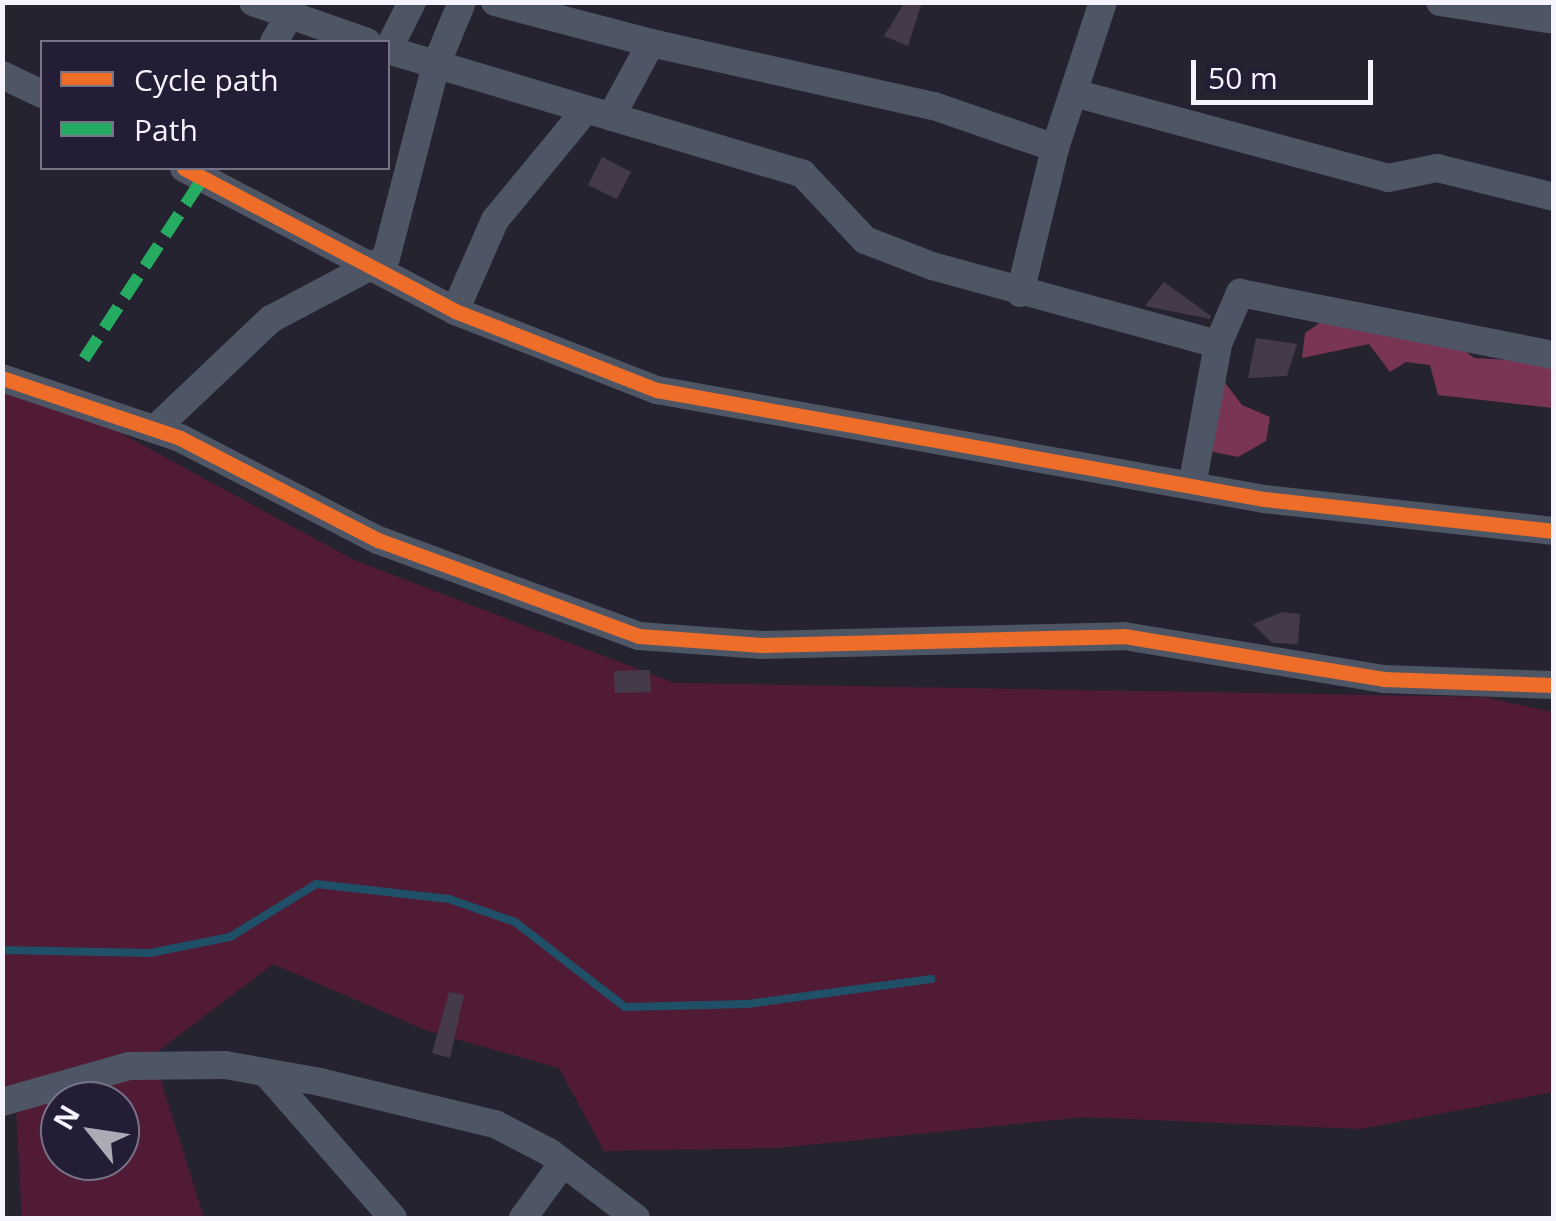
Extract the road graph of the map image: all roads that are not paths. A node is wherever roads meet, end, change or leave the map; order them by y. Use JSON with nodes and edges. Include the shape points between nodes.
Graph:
{"nodes":[{"id":1,"x":254,"y":2,"type":"edge"},
{"id":2,"x":412,"y":2,"type":"edge"},
{"id":3,"x":462,"y":2,"type":"edge"},
{"id":4,"x":494,"y":2,"type":"edge"},
{"id":5,"x":1103,"y":2,"type":"edge"},
{"id":6,"x":1440,"y":2,"type":"edge"},
{"id":7,"x":290,"y":14,"type":"junction"},
{"id":8,"x":1554,"y":20,"type":"edge"},
{"id":9,"x":275,"y":40,"type":"edge"},
{"id":10,"x":362,"y":40,"type":"edge"},
{"id":11,"x":651,"y":43,"type":"junction"},
{"id":12,"x":390,"y":46,"type":"edge"},
{"id":13,"x":390,"y":51,"type":"edge"},
{"id":14,"x":436,"y":66,"type":"junction"},
{"id":15,"x":2,"y":75,"type":"edge"},
{"id":16,"x":40,"y":93,"type":"edge"},
{"id":17,"x":1074,"y":93,"type":"junction"},
{"id":18,"x":598,"y":114,"type":"junction"},
{"id":19,"x":1055,"y":148,"type":"junction"},
{"id":20,"x":199,"y":171,"type":"edge"},
{"id":21,"x":1554,"y":196,"type":"edge"},
{"id":22,"x":370,"y":268,"type":"junction"},
{"id":23,"x":1020,"y":293,"type":"junction"},
{"id":24,"x":455,"y":311,"type":"junction"},
{"id":25,"x":1218,"y":344,"type":"junction"},
{"id":26,"x":1554,"y":355,"type":"edge"},
{"id":27,"x":2,"y":378,"type":"edge"},
{"id":28,"x":155,"y":429,"type":"junction"},
{"id":29,"x":1192,"y":486,"type":"junction"},
{"id":30,"x":1554,"y":532,"type":"edge"},
{"id":31,"x":1554,"y":685,"type":"edge"},
{"id":32,"x":268,"y":1074,"type":"junction"},
{"id":33,"x":2,"y":1102,"type":"edge"},
{"id":34,"x":563,"y":1162,"type":"junction"},
{"id":35,"x":393,"y":1218,"type":"edge"},
{"id":36,"x":523,"y":1218,"type":"edge"},
{"id":37,"x":636,"y":1218,"type":"edge"}],
"edges":[{"from":1,"to":7,"type":"street"},
{"from":2,"to":12,"type":"street"},
{"from":3,"to":14,"type":"street"},
{"from":4,"to":11,"type":"street"},
{"from":5,"to":17,"type":"street"},
{"from":6,"to":8,"type":"street"},
{"from":7,"to":9,"type":"street"},
{"from":7,"to":10,"type":"street"},
{"from":11,"to":18,"type":"street"},
{"from":11,"to":19,"type":"street","via":[[934,106]]},
{"from":13,"to":14,"type":"street"},
{"from":14,"to":18,"type":"street"},
{"from":14,"to":22,"type":"street","via":[[394,244]]},
{"from":15,"to":16,"type":"street"},
{"from":17,"to":19,"type":"street"},
{"from":17,"to":21,"type":"street","via":[[1388,178],[1437,168]]},
{"from":18,"to":23,"type":"street","via":[[802,174],[865,240]]},
{"from":18,"to":24,"type":"street","via":[[495,220]]},
{"from":19,"to":23,"type":"street"},
{"from":20,"to":22,"type":"street"},
{"from":22,"to":24,"type":"street"},
{"from":22,"to":28,"type":"street","via":[[270,319]]},
{"from":23,"to":25,"type":"street"},
{"from":24,"to":29,"type":"street","via":[[658,390]]},
{"from":25,"to":26,"type":"street","via":[[1234,298],[1248,290],[1471,344]]},
{"from":25,"to":29,"type":"street"},
{"from":27,"to":28,"type":"street"},
{"from":28,"to":31,"type":"street","via":[[378,540],[639,636],[762,645],[1124,636],[1384,679]]},
{"from":29,"to":30,"type":"street"},
{"from":32,"to":33,"type":"street","via":[[225,1065],[129,1066]]},
{"from":32,"to":34,"type":"street","via":[[495,1124]]},
{"from":32,"to":35,"type":"street"},
{"from":34,"to":36,"type":"street"},
{"from":34,"to":37,"type":"street"}]}
